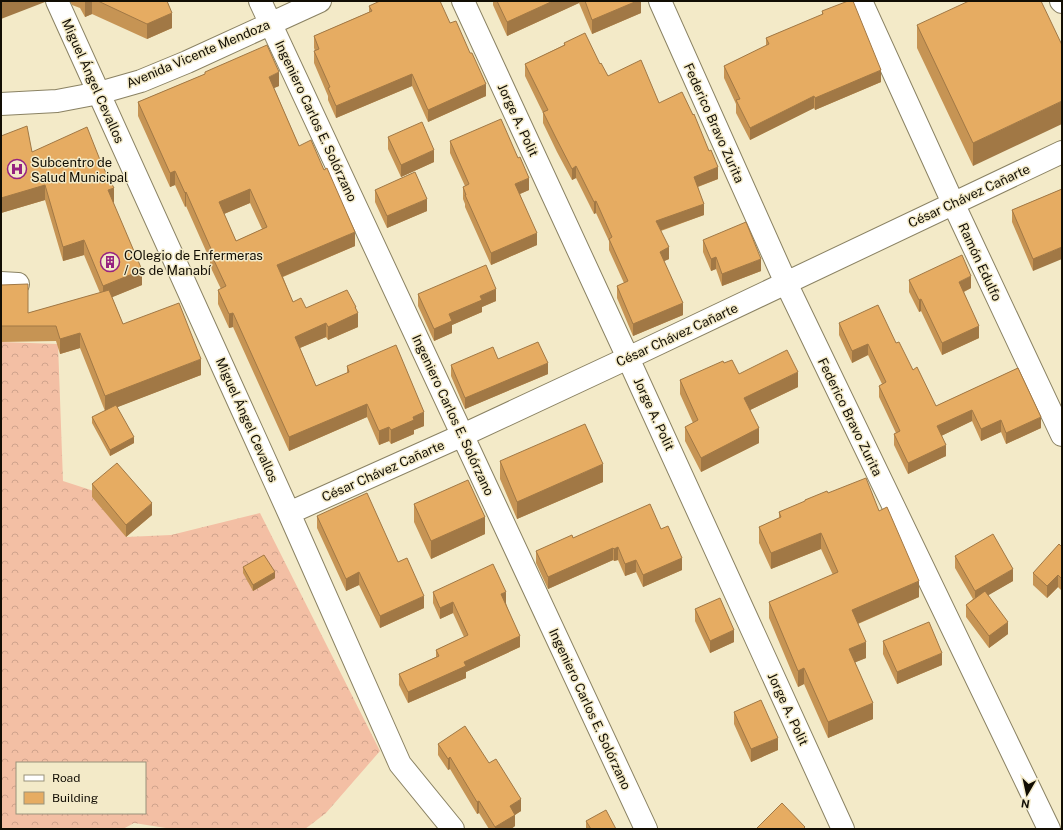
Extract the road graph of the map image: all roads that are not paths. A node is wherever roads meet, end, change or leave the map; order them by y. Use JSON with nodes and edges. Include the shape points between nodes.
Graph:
{"nodes":[{"id":1,"x":57,"y":1,"type":"edge"},
{"id":2,"x":260,"y":1,"type":"edge"},
{"id":3,"x":320,"y":1,"type":"edge"},
{"id":4,"x":462,"y":1,"type":"edge"},
{"id":5,"x":660,"y":1,"type":"edge"},
{"id":6,"x":861,"y":1,"type":"edge"},
{"id":7,"x":271,"y":24,"type":"junction"},
{"id":8,"x":99,"y":93,"type":"junction"},
{"id":9,"x":1,"y":104,"type":"edge"},
{"id":10,"x":1062,"y":152,"type":"edge"},
{"id":11,"x":953,"y":203,"type":"junction"},
{"id":12,"x":786,"y":283,"type":"junction"},
{"id":13,"x":628,"y":358,"type":"junction"},
{"id":14,"x":463,"y":435,"type":"junction"},
{"id":15,"x":1062,"y":435,"type":"edge"},
{"id":16,"x":289,"y":513,"type":"junction"},
{"id":17,"x":453,"y":829,"type":"edge"},
{"id":18,"x":646,"y":829,"type":"edge"},
{"id":19,"x":843,"y":829,"type":"edge"},
{"id":20,"x":1049,"y":829,"type":"edge"}],
"edges":[{"from":1,"to":8,"type":"street","name":"Miguel Ángel Cevallos"},
{"from":2,"to":7,"type":"street","name":"Ingeniero Carlos E. Solórzano"},
{"from":3,"to":7,"type":"street","name":"Avenida Vicente Mendoza"},
{"from":4,"to":13,"type":"street","name":"Jorge A. Polit"},
{"from":5,"to":12,"type":"street","name":"Federico Bravo Zurita"},
{"from":6,"to":11,"type":"street","name":"Ramón Edulfo"},
{"from":7,"to":8,"type":"street","name":"Avenida Vicente Mendoza","via":[[141,81]]},
{"from":7,"to":14,"type":"street","name":"Ingeniero Carlos E. Solórzano"},
{"from":8,"to":9,"type":"street","name":"Avenida Vicente Mendoza","via":[[57,101]]},
{"from":8,"to":16,"type":"street","name":"Miguel Ángel Cevallos"},
{"from":10,"to":11,"type":"street","name":"César Chávez Cañarte"},
{"from":11,"to":12,"type":"street","name":"César Chávez Cañarte"},
{"from":11,"to":15,"type":"street","name":"Ramón Edulfo"},
{"from":12,"to":13,"type":"street","name":"César Chávez Cañarte"},
{"from":12,"to":20,"type":"street","name":"Federico Bravo Zurita"},
{"from":13,"to":14,"type":"street","name":"César Chávez Cañarte"},
{"from":13,"to":19,"type":"street","name":"Jorge A. Polit"},
{"from":14,"to":16,"type":"street","name":"César Chávez Cañarte"},
{"from":14,"to":18,"type":"street","name":"Ingeniero Carlos E. Solórzano"},
{"from":16,"to":17,"type":"street","name":"Miguel Ángel Cevallos","via":[[400,764]]}]}
